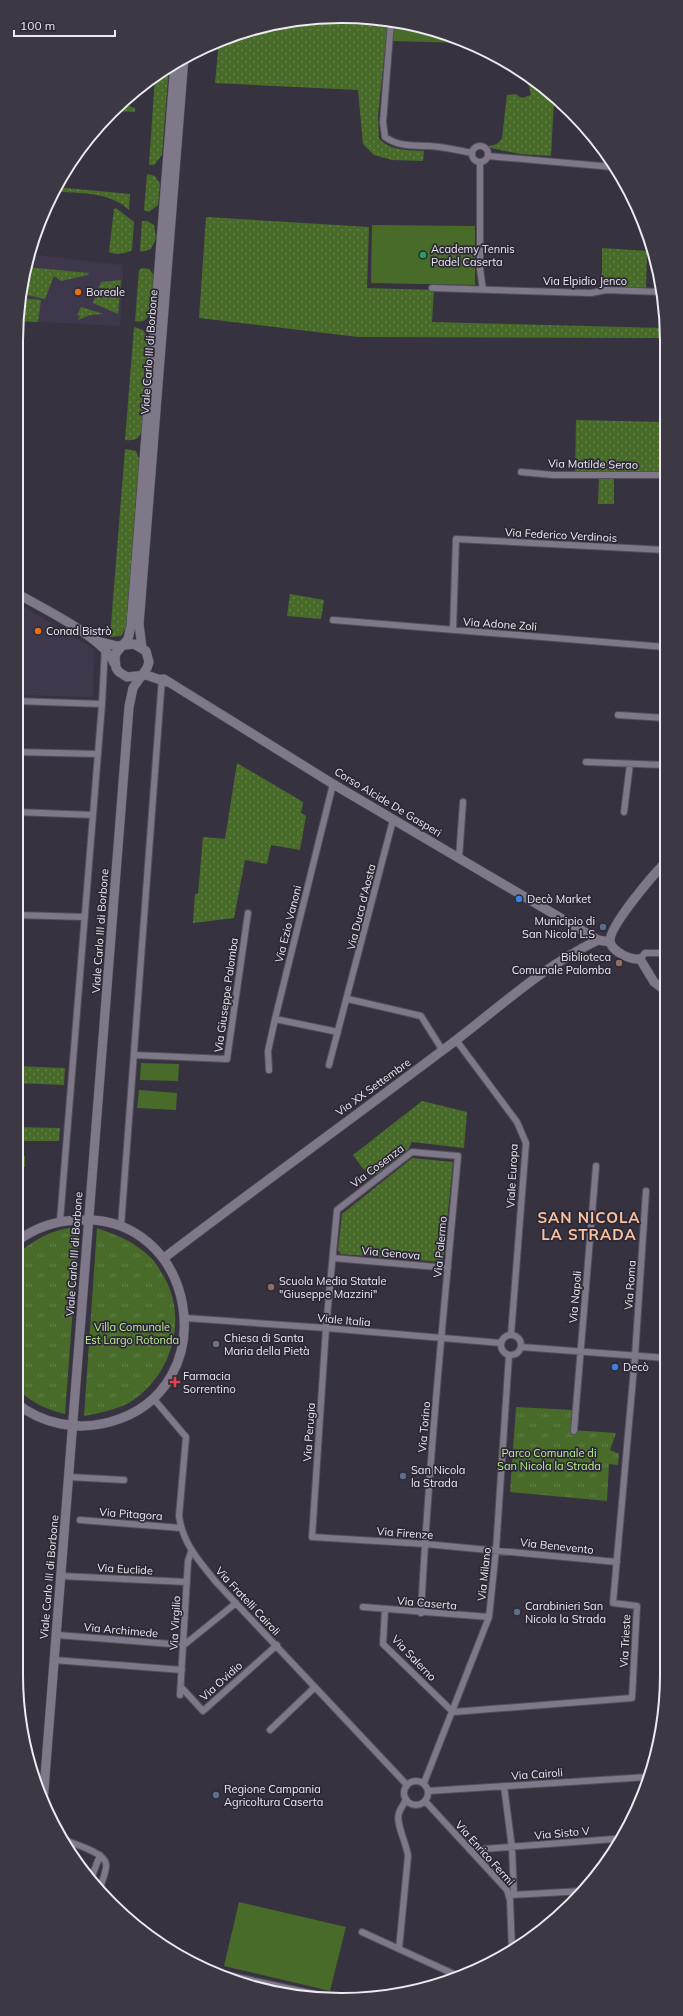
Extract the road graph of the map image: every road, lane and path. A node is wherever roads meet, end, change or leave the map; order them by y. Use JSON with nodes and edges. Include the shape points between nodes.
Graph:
{"nodes":[{"id":1,"x":391,"y":27,"type":"edge"},
{"id":2,"x":183,"y":65,"type":"edge"},
{"id":3,"x":173,"y":72,"type":"edge"},
{"id":4,"x":472,"y":153,"type":"junction"},
{"id":5,"x":488,"y":156,"type":"junction"},
{"id":6,"x":480,"y":162,"type":"junction"},
{"id":7,"x":607,"y":166,"type":"edge"},
{"id":8,"x":432,"y":288,"type":"dead end"},
{"id":9,"x":483,"y":290,"type":"junction"},
{"id":10,"x":656,"y":292,"type":"edge"},
{"id":11,"x":521,"y":472,"type":"dead end"},
{"id":12,"x":660,"y":475,"type":"edge"},
{"id":13,"x":660,"y":550,"type":"edge"},
{"id":14,"x":23,"y":596,"type":"edge"},
{"id":15,"x":333,"y":620,"type":"dead end"},
{"id":16,"x":453,"y":630,"type":"junction"},
{"id":17,"x":102,"y":644,"type":"junction"},
{"id":18,"x":123,"y":646,"type":"junction"},
{"id":19,"x":660,"y":647,"type":"edge"},
{"id":20,"x":142,"y":648,"type":"junction"},
{"id":21,"x":148,"y":662,"type":"junction"},
{"id":22,"x":115,"y":663,"type":"junction"},
{"id":23,"x":123,"y":675,"type":"junction"},
{"id":24,"x":140,"y":676,"type":"junction"},
{"id":25,"x":164,"y":680,"type":"junction"},
{"id":26,"x":23,"y":701,"type":"edge"},
{"id":27,"x":102,"y":704,"type":"junction"},
{"id":28,"x":129,"y":707,"type":"junction"},
{"id":29,"x":618,"y":715,"type":"dead end"},
{"id":30,"x":660,"y":718,"type":"edge"},
{"id":31,"x":23,"y":752,"type":"edge"},
{"id":32,"x":98,"y":754,"type":"junction"},
{"id":33,"x":586,"y":762,"type":"dead end"},
{"id":34,"x":630,"y":764,"type":"junction"},
{"id":35,"x":660,"y":765,"type":"edge"},
{"id":36,"x":333,"y":784,"type":"junction"},
{"id":37,"x":463,"y":802,"type":"dead end"},
{"id":38,"x":23,"y":812,"type":"edge"},
{"id":39,"x":624,"y":812,"type":"dead end"},
{"id":40,"x":93,"y":815,"type":"junction"},
{"id":41,"x":393,"y":820,"type":"junction"},
{"id":42,"x":459,"y":858,"type":"junction"},
{"id":43,"x":660,"y":868,"type":"edge"},
{"id":44,"x":248,"y":913,"type":"dead end"},
{"id":45,"x":23,"y":915,"type":"edge"},
{"id":46,"x":85,"y":917,"type":"junction"},
{"id":47,"x":598,"y":940,"type":"junction"},
{"id":48,"x":610,"y":942,"type":"junction"},
{"id":49,"x":660,"y":954,"type":"edge"},
{"id":50,"x":643,"y":956,"type":"junction"},
{"id":51,"x":660,"y":986,"type":"edge"},
{"id":52,"x":348,"y":999,"type":"junction"},
{"id":53,"x":275,"y":1019,"type":"junction"},
{"id":54,"x":338,"y":1032,"type":"junction"},
{"id":55,"x":456,"y":1040,"type":"junction"},
{"id":56,"x":443,"y":1051,"type":"junction"},
{"id":57,"x":134,"y":1055,"type":"junction"},
{"id":58,"x":329,"y":1065,"type":"dead end"},
{"id":59,"x":269,"y":1070,"type":"dead end"},
{"id":60,"x":458,"y":1156,"type":"joint"},
{"id":61,"x":596,"y":1166,"type":"dead end"},
{"id":62,"x":646,"y":1191,"type":"dead end"},
{"id":63,"x":337,"y":1210,"type":"joint"},
{"id":64,"x":89,"y":1219,"type":"junction"},
{"id":65,"x":60,"y":1221,"type":"junction"},
{"id":66,"x":121,"y":1226,"type":"junction"},
{"id":67,"x":23,"y":1238,"type":"edge"},
{"id":68,"x":164,"y":1258,"type":"junction"},
{"id":69,"x":333,"y":1258,"type":"junction"},
{"id":70,"x":448,"y":1268,"type":"junction"},
{"id":71,"x":185,"y":1318,"type":"junction"},
{"id":72,"x":326,"y":1328,"type":"junction"},
{"id":73,"x":510,"y":1335,"type":"junction"},
{"id":74,"x":441,"y":1338,"type":"junction"},
{"id":75,"x":501,"y":1343,"type":"junction"},
{"id":76,"x":521,"y":1346,"type":"junction"},
{"id":77,"x":580,"y":1353,"type":"junction"},
{"id":78,"x":509,"y":1355,"type":"junction"},
{"id":79,"x":636,"y":1356,"type":"junction"},
{"id":80,"x":660,"y":1358,"type":"edge"},
{"id":81,"x":153,"y":1398,"type":"junction"},
{"id":82,"x":23,"y":1407,"type":"edge"},
{"id":83,"x":73,"y":1426,"type":"junction"},
{"id":84,"x":574,"y":1431,"type":"dead end"},
{"id":85,"x":69,"y":1477,"type":"junction"},
{"id":86,"x":124,"y":1480,"type":"dead end"},
{"id":87,"x":80,"y":1520,"type":"dead end"},
{"id":88,"x":181,"y":1528,"type":"junction"},
{"id":89,"x":312,"y":1537,"type":"joint"},
{"id":90,"x":425,"y":1544,"type":"junction"},
{"id":91,"x":496,"y":1550,"type":"junction"},
{"id":92,"x":192,"y":1552,"type":"junction"},
{"id":93,"x":616,"y":1562,"type":"junction"},
{"id":94,"x":62,"y":1576,"type":"junction"},
{"id":95,"x":187,"y":1582,"type":"junction"},
{"id":96,"x":236,"y":1602,"type":"junction"},
{"id":97,"x":363,"y":1607,"type":"dead end"},
{"id":98,"x":385,"y":1609,"type":"junction"},
{"id":99,"x":421,"y":1613,"type":"junction"},
{"id":100,"x":489,"y":1617,"type":"junction"},
{"id":101,"x":56,"y":1635,"type":"junction"},
{"id":102,"x":184,"y":1645,"type":"junction"},
{"id":103,"x":277,"y":1646,"type":"junction"},
{"id":104,"x":54,"y":1660,"type":"junction"},
{"id":105,"x":182,"y":1670,"type":"junction"},
{"id":106,"x":181,"y":1687,"type":"junction"},
{"id":107,"x":315,"y":1687,"type":"junction"},
{"id":108,"x":180,"y":1695,"type":"dead end"},
{"id":109,"x":453,"y":1712,"type":"junction"},
{"id":110,"x":270,"y":1730,"type":"dead end"},
{"id":111,"x":643,"y":1777,"type":"edge"},
{"id":112,"x":424,"y":1783,"type":"junction"},
{"id":113,"x":407,"y":1785,"type":"junction"},
{"id":114,"x":504,"y":1786,"type":"junction"},
{"id":115,"x":44,"y":1788,"type":"edge"},
{"id":116,"x":428,"y":1791,"type":"junction"},
{"id":117,"x":406,"y":1799,"type":"junction"},
{"id":118,"x":425,"y":1801,"type":"junction"},
{"id":119,"x":614,"y":1839,"type":"dead end"},
{"id":120,"x":72,"y":1843,"type":"edge"},
{"id":121,"x":512,"y":1848,"type":"junction"},
{"id":122,"x":470,"y":1850,"type":"junction"},
{"id":123,"x":100,"y":1855,"type":"junction"},
{"id":124,"x":93,"y":1873,"type":"edge"},
{"id":125,"x":101,"y":1884,"type":"edge"},
{"id":126,"x":576,"y":1891,"type":"edge"},
{"id":127,"x":512,"y":1895,"type":"junction"},
{"id":128,"x":362,"y":1932,"type":"dead end"},
{"id":129,"x":512,"y":1943,"type":"edge"},
{"id":130,"x":399,"y":1949,"type":"junction"},
{"id":131,"x":452,"y":1973,"type":"edge"},
{"id":132,"x":257,"y":1982,"type":"edge"},
{"id":133,"x":289,"y":1988,"type":"edge"}],
"edges":[{"from":1,"to":4,"type":"street","via":[[383,122],[385,137],[403,145]]},
{"from":2,"to":20,"type":"main road","name":"Viale Carlo III di Borbone","via":[[139,624]]},
{"from":3,"to":18,"type":"main road","name":"Viale Carlo III di Borbone","via":[[131,626],[128,639]]},
{"from":4,"to":5,"type":"street","via":[[474,149],[481,147],[487,151]]},
{"from":4,"to":6,"type":"street","via":[[474,159]]},
{"from":5,"to":6,"type":"street"},
{"from":5,"to":7,"type":"street"},
{"from":6,"to":9,"type":"street","via":[[480,269]]},
{"from":8,"to":9,"type":"street","name":"Via Elpidio Jenco"},
{"from":9,"to":10,"type":"street","name":"Via Elpidio Jenco"},
{"from":11,"to":12,"type":"street","name":"Via Matilde Serao","via":[[553,475]]},
{"from":13,"to":16,"type":"street","name":"Via Federico Verdinois","via":[[456,539]]},
{"from":14,"to":17,"type":"main road"},
{"from":15,"to":16,"type":"street","name":"Via Adone Zoli"},
{"from":16,"to":19,"type":"street","name":"Via Adone Zoli"},
{"from":17,"to":18,"type":"main road"},
{"from":17,"to":22,"type":"main road"},
{"from":17,"to":27,"type":"street"},
{"from":18,"to":20,"type":"main road","via":[[134,644]]},
{"from":18,"to":22,"type":"main road","name":"Viale Carlo III di Borbone","via":[[116,653]]},
{"from":20,"to":21,"type":"main road","name":"Viale Carlo III di Borbone","via":[[148,656]]},
{"from":21,"to":24,"type":"main road","name":"Viale Carlo III di Borbone","via":[[146,670]]},
{"from":21,"to":25,"type":"main road","name":"Corso Alcide De Gasperi"},
{"from":22,"to":23,"type":"main road","name":"Viale Carlo III di Borbone"},
{"from":23,"to":24,"type":"main road","via":[[132,678]]},
{"from":23,"to":28,"type":"main road","name":"Viale Carlo III di Borbone"},
{"from":24,"to":25,"type":"main road","name":"Corso Alcide De Gasperi","via":[[153,676]]},
{"from":24,"to":28,"type":"main road","name":"Viale Carlo III di Borbone","via":[[133,688]]},
{"from":25,"to":36,"type":"main road","name":"Corso Alcide De Gasperi"},
{"from":25,"to":57,"type":"street"},
{"from":26,"to":27,"type":"street"},
{"from":27,"to":32,"type":"street"},
{"from":28,"to":64,"type":"main road","name":"Viale Carlo III di Borbone"},
{"from":29,"to":30,"type":"street"},
{"from":31,"to":32,"type":"street"},
{"from":32,"to":40,"type":"street"},
{"from":33,"to":34,"type":"street"},
{"from":34,"to":35,"type":"street"},
{"from":34,"to":39,"type":"street"},
{"from":36,"to":41,"type":"main road","name":"Corso Alcide De Gasperi"},
{"from":36,"to":53,"type":"street","name":"Via Ezio Vanoni"},
{"from":37,"to":42,"type":"street"},
{"from":38,"to":40,"type":"street"},
{"from":40,"to":46,"type":"street"},
{"from":41,"to":42,"type":"main road","name":"Corso Alcide De Gasperi"},
{"from":41,"to":52,"type":"street","name":"Via Duca d'Aosta"},
{"from":42,"to":47,"type":"main road","name":"Corso Alcide De Gasperi"},
{"from":43,"to":48,"type":"main road","via":[[651,876],[612,931]]},
{"from":44,"to":57,"type":"street","name":"Via Giuseppe Palomba","via":[[228,1059]]},
{"from":45,"to":46,"type":"street"},
{"from":46,"to":65,"type":"street"},
{"from":47,"to":48,"type":"main road"},
{"from":47,"to":55,"type":"main road","name":"Via XX Settembre","via":[[543,971]]},
{"from":48,"to":50,"type":"main road","via":[[615,949],[630,958]]},
{"from":49,"to":50,"type":"street"},
{"from":50,"to":51,"type":"main road","via":[[654,982]]},
{"from":52,"to":54,"type":"street","name":"Via Duca d'Aosta"},
{"from":52,"to":56,"type":"street","via":[[421,1016]]},
{"from":53,"to":54,"type":"street"},
{"from":53,"to":59,"type":"street","name":"Via Ezio Vanoni","via":[[268,1051]]},
{"from":54,"to":58,"type":"street","name":"Via Duca d'Aosta"},
{"from":55,"to":56,"type":"main road","name":"Via XX Settembre"},
{"from":55,"to":73,"type":"street","name":"Viale Europa","via":[[517,1122],[526,1143]]},
{"from":56,"to":68,"type":"main road","name":"Via XX Settembre"},
{"from":57,"to":66,"type":"street"},
{"from":60,"to":63,"type":"street","name":"Via Cosenza","via":[[412,1152]]},
{"from":60,"to":70,"type":"street","name":"Via Palermo"},
{"from":61,"to":77,"type":"street","name":"Via Napoli"},
{"from":62,"to":79,"type":"street","name":"Via Roma"},
{"from":63,"to":69,"type":"street","name":"Via Perugia"},
{"from":64,"to":65,"type":"main road"},
{"from":64,"to":66,"type":"main road"},
{"from":64,"to":83,"type":"main road","name":"Viale Carlo III di Borbone"},
{"from":65,"to":67,"type":"main road","via":[[42,1227]]},
{"from":66,"to":68,"type":"main road","via":[[138,1235]]},
{"from":68,"to":71,"type":"main road","via":[[176,1278],[183,1298]]},
{"from":69,"to":70,"type":"street","name":"Via Genova"},
{"from":69,"to":72,"type":"street","name":"Via Perugia"},
{"from":70,"to":74,"type":"street","name":"Via Palermo"},
{"from":71,"to":72,"type":"street","name":"Viale Italia"},
{"from":71,"to":81,"type":"main road","via":[[185,1336],[176,1364],[165,1385]]},
{"from":72,"to":74,"type":"street","name":"Viale Italia"},
{"from":72,"to":89,"type":"street","name":"Via Perugia"},
{"from":73,"to":75,"type":"street","via":[[504,1337]]},
{"from":73,"to":76,"type":"street","via":[[519,1338]]},
{"from":74,"to":75,"type":"street","name":"Viale Italia"},
{"from":74,"to":90,"type":"street","name":"Via Torino"},
{"from":75,"to":78,"type":"street","via":[[502,1349]]},
{"from":76,"to":77,"type":"street"},
{"from":76,"to":78,"type":"street","via":[[515,1354]]},
{"from":77,"to":79,"type":"street"},
{"from":77,"to":84,"type":"street","name":"Via Napoli"},
{"from":78,"to":91,"type":"street","name":"Via Milano"},
{"from":79,"to":80,"type":"street"},
{"from":79,"to":93,"type":"street","name":"Via Trieste"},
{"from":81,"to":83,"type":"main road","via":[[129,1415],[116,1420],[102,1424]]},
{"from":81,"to":88,"type":"street","name":"Via Fratelli Cairoli","via":[[186,1437],[179,1516]]},
{"from":82,"to":83,"type":"main road","via":[[38,1417]]},
{"from":83,"to":85,"type":"main road","name":"Viale Carlo III di Borbone"},
{"from":85,"to":86,"type":"street"},
{"from":85,"to":94,"type":"main road","name":"Viale Carlo III di Borbone"},
{"from":87,"to":88,"type":"street","name":"Via Pitagora"},
{"from":88,"to":92,"type":"street","name":"Via Fratelli Cairoli"},
{"from":89,"to":90,"type":"street","name":"Via Firenze"},
{"from":90,"to":91,"type":"street","name":"Via Firenze"},
{"from":90,"to":99,"type":"street","name":"Via Torino"},
{"from":91,"to":93,"type":"street","name":"Via Benevento"},
{"from":91,"to":100,"type":"street","name":"Via Milano"},
{"from":92,"to":95,"type":"street","name":"Via Virgilio","via":[[188,1561]]},
{"from":92,"to":96,"type":"street","name":"Via Fratelli Cairoli"},
{"from":93,"to":109,"type":"street","name":"Via Trieste","via":[[613,1603],[637,1606],[632,1698]]},
{"from":94,"to":95,"type":"street","name":"Via Euclide"},
{"from":94,"to":101,"type":"main road","name":"Viale Carlo III di Borbone"},
{"from":95,"to":102,"type":"street","name":"Via Virgilio"},
{"from":96,"to":102,"type":"street"},
{"from":96,"to":103,"type":"street","name":"Via Fratelli Cairoli"},
{"from":97,"to":98,"type":"street","name":"Via Caserta"},
{"from":98,"to":99,"type":"street","name":"Via Caserta"},
{"from":98,"to":109,"type":"street","name":"Via Salerno","via":[[383,1644]]},
{"from":99,"to":100,"type":"street","name":"Via Caserta"},
{"from":100,"to":109,"type":"street","name":"Via Milano"},
{"from":101,"to":102,"type":"street","name":"Via Archimede"},
{"from":101,"to":104,"type":"main road","name":"Viale Carlo III di Borbone"},
{"from":102,"to":105,"type":"street","name":"Via Virgilio"},
{"from":103,"to":106,"type":"street","name":"Via Ovidio","via":[[203,1711]]},
{"from":103,"to":107,"type":"street","name":"Via Fratelli Cairoli"},
{"from":104,"to":105,"type":"street"},
{"from":104,"to":115,"type":"main road","name":"Viale Carlo III di Borbone"},
{"from":105,"to":106,"type":"street","name":"Via Virgilio"},
{"from":106,"to":108,"type":"street","name":"Via Virgilio"},
{"from":107,"to":110,"type":"street"},
{"from":107,"to":113,"type":"street","name":"Via Fratelli Cairoli"},
{"from":109,"to":112,"type":"street","name":"Via Milano"},
{"from":111,"to":114,"type":"street","name":"Via Cairoli"},
{"from":112,"to":113,"type":"street","via":[[415,1781]]},
{"from":112,"to":116,"type":"street"},
{"from":113,"to":117,"type":"street","via":[[404,1792]]},
{"from":114,"to":116,"type":"street","name":"Via Cairoli"},
{"from":114,"to":121,"type":"street"},
{"from":116,"to":118,"type":"street"},
{"from":117,"to":118,"type":"street","via":[[417,1805]]},
{"from":117,"to":130,"type":"street","via":[[398,1814],[408,1848]]},
{"from":118,"to":122,"type":"street","name":"Via Enrico Fermi"},
{"from":119,"to":121,"type":"street","name":"Via Sisto V"},
{"from":120,"to":123,"type":"street"},
{"from":121,"to":122,"type":"street","name":"Via Sisto V"},
{"from":121,"to":127,"type":"street"},
{"from":122,"to":127,"type":"street","name":"Via Enrico Fermi"},
{"from":123,"to":124,"type":"street"},
{"from":123,"to":125,"type":"street","via":[[106,1866]]},
{"from":126,"to":127,"type":"street"},
{"from":127,"to":129,"type":"street","name":"Via Enrico Fermi"},
{"from":128,"to":130,"type":"street"},
{"from":130,"to":131,"type":"street"},
{"from":132,"to":133,"type":"street"}]}
